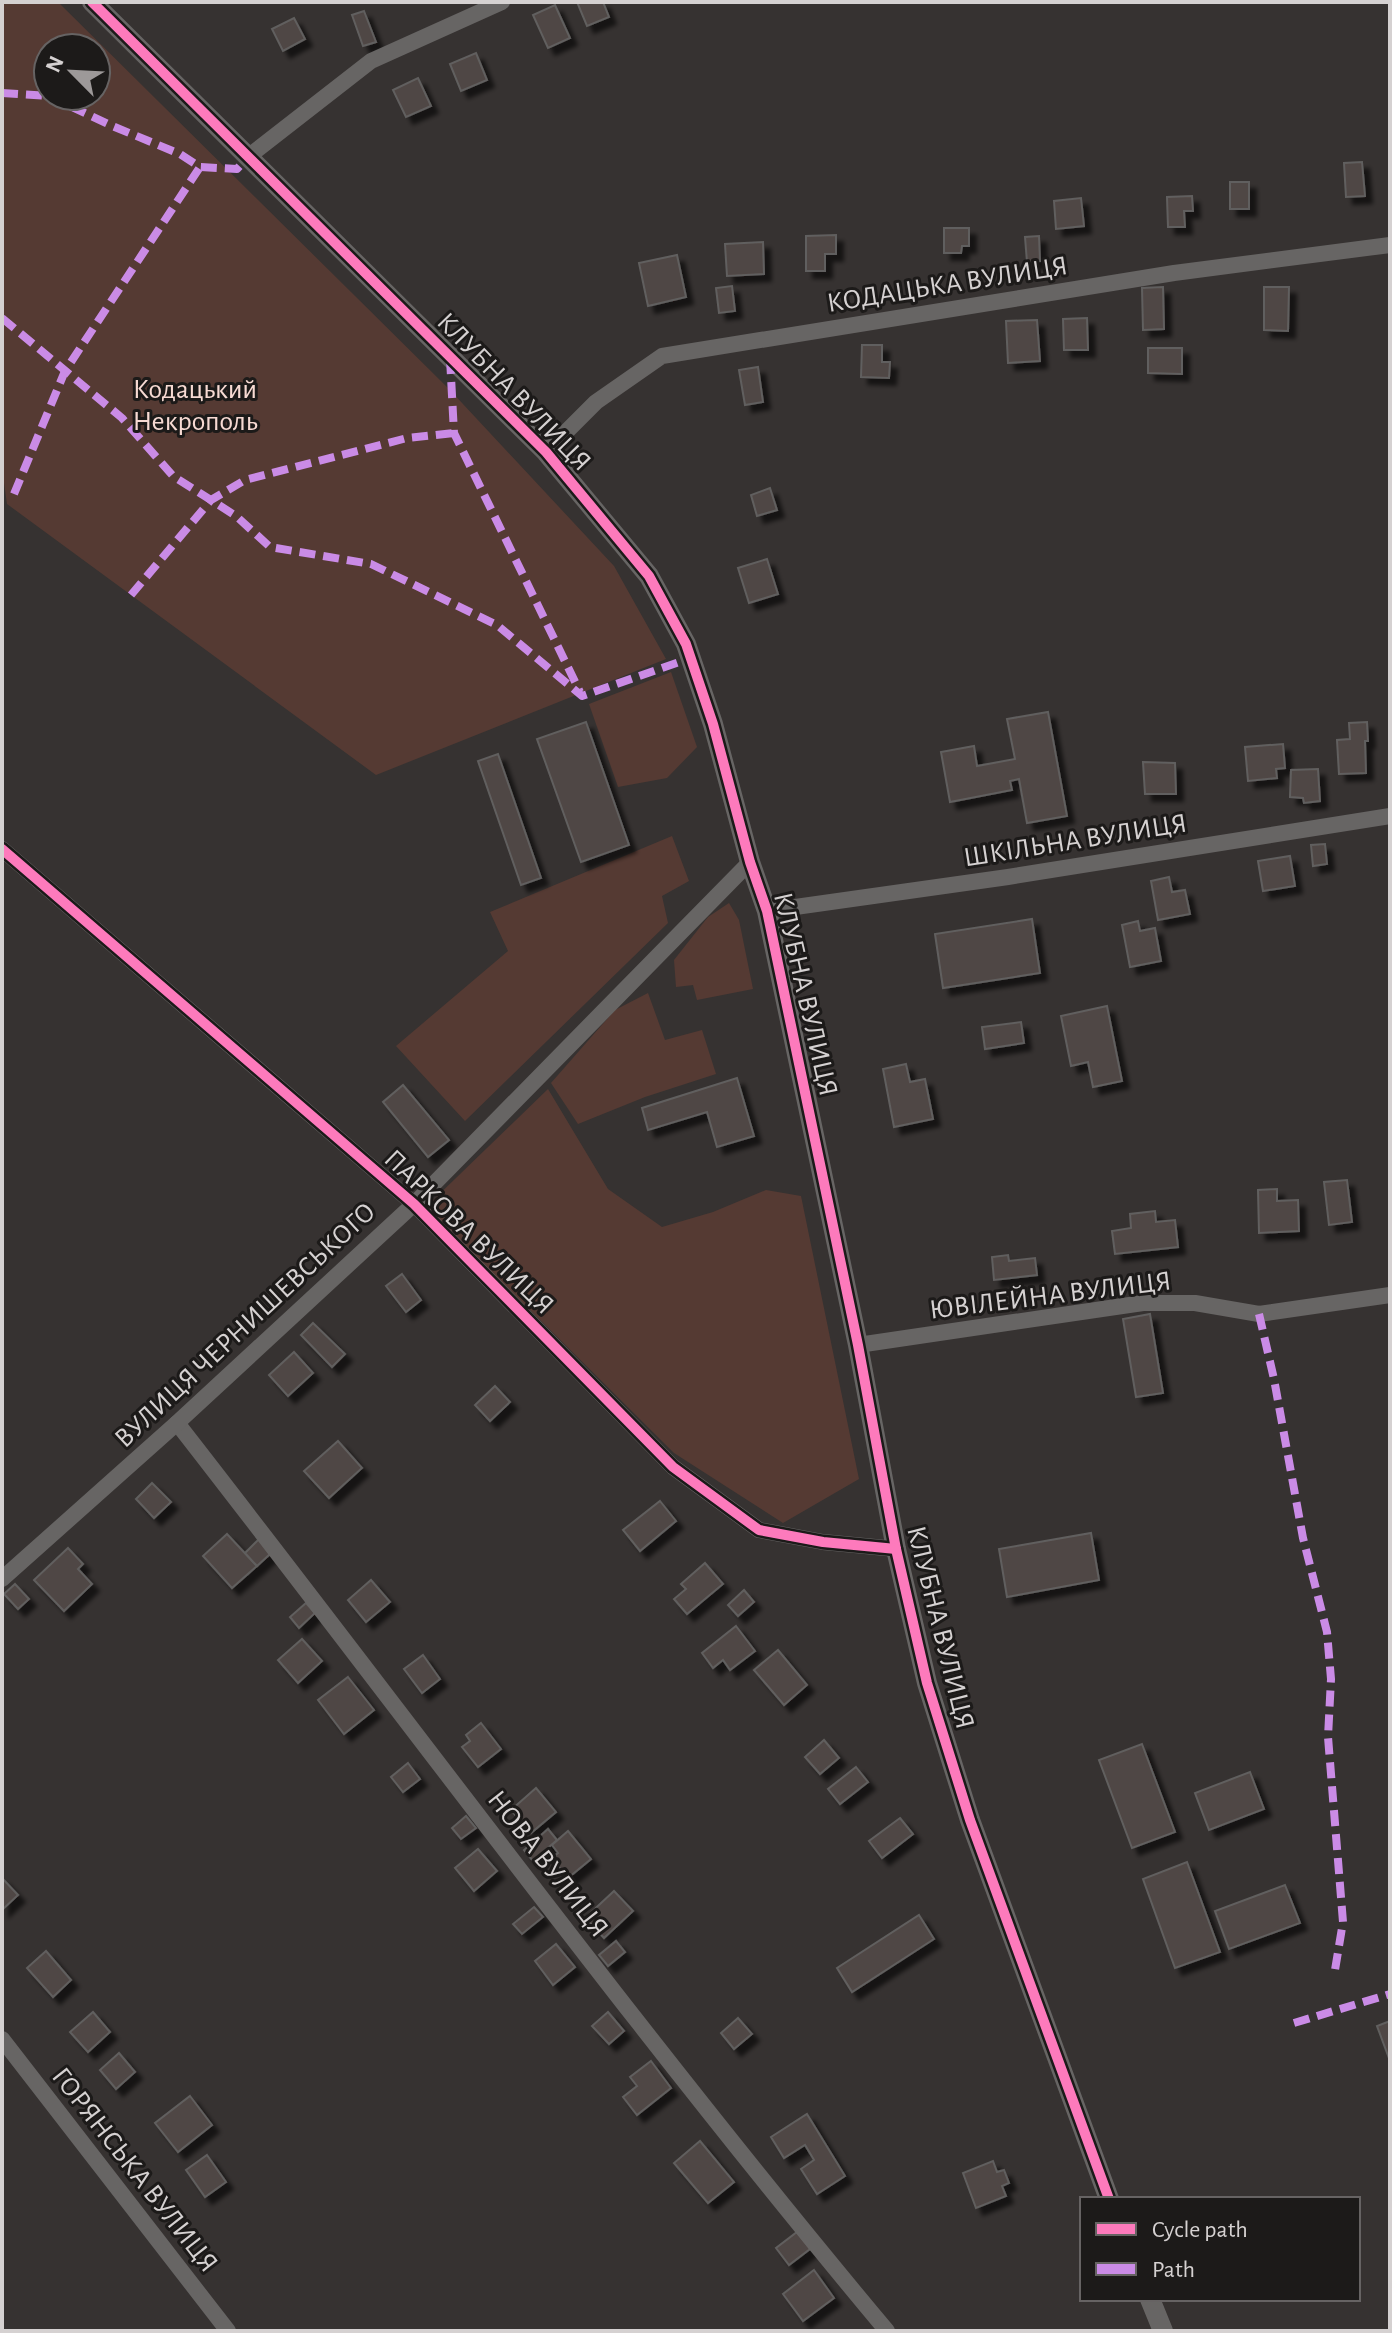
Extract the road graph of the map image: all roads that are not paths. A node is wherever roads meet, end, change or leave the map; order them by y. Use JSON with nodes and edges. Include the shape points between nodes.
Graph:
{"nodes":[{"id":1,"x":92,"y":2,"type":"edge"},
{"id":2,"x":502,"y":2,"type":"edge"},
{"id":3,"x":249,"y":156,"type":"junction"},
{"id":4,"x":1390,"y":245,"type":"edge"},
{"id":5,"x":546,"y":452,"type":"junction"},
{"id":6,"x":1390,"y":816,"type":"edge"},
{"id":7,"x":2,"y":849,"type":"edge"},
{"id":8,"x":750,"y":862,"type":"junction"},
{"id":9,"x":767,"y":911,"type":"junction"},
{"id":10,"x":414,"y":1204,"type":"junction"},
{"id":11,"x":1390,"y":1295,"type":"edge"},
{"id":12,"x":858,"y":1345,"type":"junction"},
{"id":13,"x":177,"y":1423,"type":"junction"},
{"id":14,"x":896,"y":1549,"type":"junction"},
{"id":15,"x":2,"y":1579,"type":"edge"},
{"id":16,"x":2,"y":2039,"type":"edge"},
{"id":17,"x":1108,"y":2197,"type":"edge"},
{"id":18,"x":1151,"y":2301,"type":"edge"},
{"id":19,"x":228,"y":2331,"type":"edge"},
{"id":20,"x":887,"y":2331,"type":"edge"},
{"id":21,"x":1163,"y":2331,"type":"edge"}],
"edges":[{"from":1,"to":3,"type":"street","name":"КЛУБНА ВУЛИЦЯ"},
{"from":2,"to":3,"type":"street","via":[[371,61]]},
{"from":3,"to":5,"type":"street","name":"КЛУБНА ВУЛИЦЯ"},
{"from":4,"to":5,"type":"street","name":"КОДАЦЬКА ВУЛИЦЯ","via":[[1159,276],[662,356],[596,402]]},
{"from":5,"to":8,"type":"street","name":"КЛУБНА ВУЛИЦЯ","via":[[649,576],[686,644]]},
{"from":6,"to":9,"type":"street","name":"ШКІЛЬНА ВУЛИЦЯ"},
{"from":7,"to":10,"type":"street","name":"ПАРКОВА ВУЛИЦЯ"},
{"from":8,"to":9,"type":"street","name":"КЛУБНА ВУЛИЦЯ"},
{"from":8,"to":10,"type":"street","name":"ВУЛИЦЯ ЧЕРНИШЕВСЬКОГО"},
{"from":9,"to":12,"type":"street","name":"КЛУБНА ВУЛИЦЯ"},
{"from":10,"to":13,"type":"street","name":"ВУЛИЦЯ ЧЕРНИШЕВСЬКОГО"},
{"from":10,"to":14,"type":"street","name":"ПАРКОВА ВУЛИЦЯ","via":[[673,1467],[759,1530]]},
{"from":11,"to":12,"type":"street","name":"ЮВІЛЕЙНА ВУЛИЦЯ","via":[[1259,1314],[1195,1303],[1143,1303]]},
{"from":12,"to":14,"type":"street","name":"КЛУБНА ВУЛИЦЯ"},
{"from":13,"to":15,"type":"street","name":"ВУЛИЦЯ ЧЕРНИШЕВСЬКОГО"},
{"from":13,"to":20,"type":"street","name":"НОВА ВУЛИЦЯ","via":[[536,1890]]},
{"from":14,"to":17,"type":"street","name":"КЛУБНА ВУЛИЦЯ","via":[[927,1683],[970,1820]]},
{"from":16,"to":19,"type":"street","name":"ГОРЯНСЬКА ВУЛИЦЯ"},
{"from":18,"to":21,"type":"street"}]}
